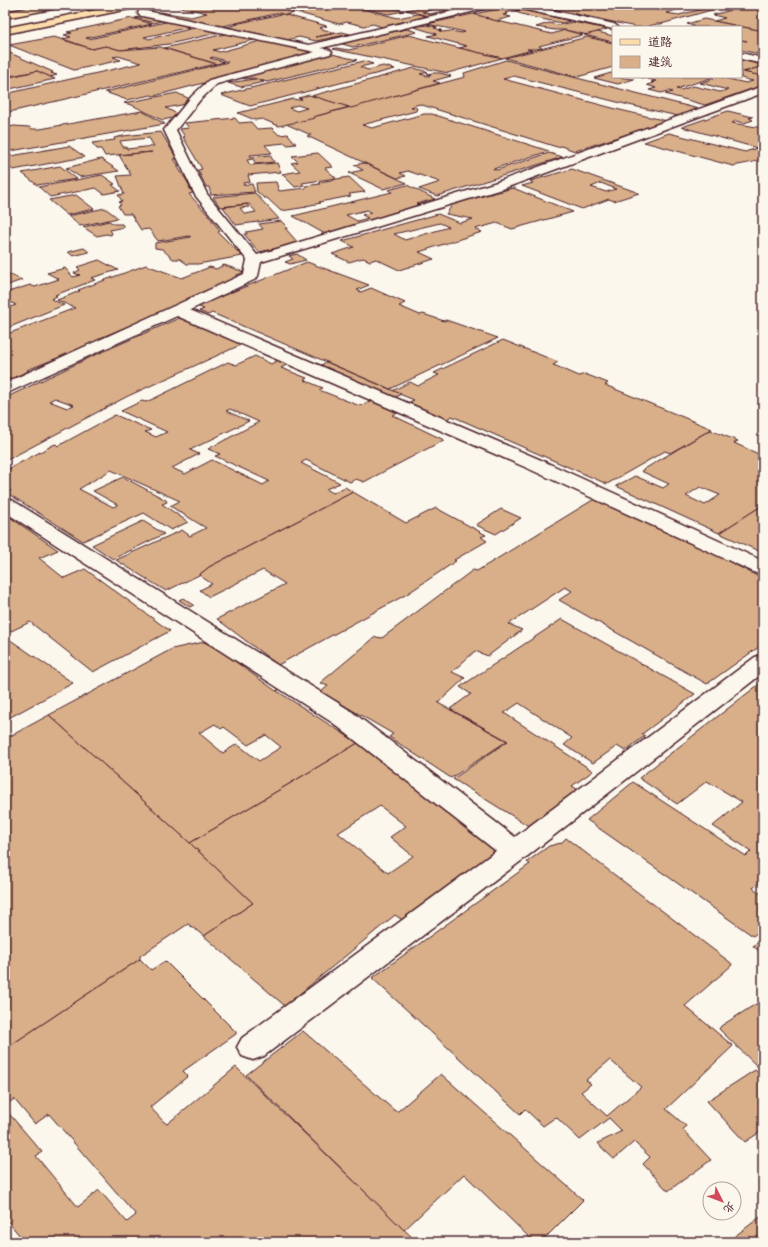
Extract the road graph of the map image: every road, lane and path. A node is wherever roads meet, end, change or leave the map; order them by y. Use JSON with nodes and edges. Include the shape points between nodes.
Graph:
{"nodes":[{"id":1,"x":134,"y":5,"type":"edge"},
{"id":2,"x":489,"y":5,"type":"edge"},
{"id":3,"x":517,"y":5,"type":"edge"},
{"id":4,"x":61,"y":6,"type":"edge"},
{"id":5,"x":142,"y":13,"type":"dead end"},
{"id":6,"x":5,"y":15,"type":"edge"},
{"id":7,"x":5,"y":20,"type":"edge"},
{"id":8,"x":612,"y":27,"type":"edge"},
{"id":9,"x":5,"y":31,"type":"edge"},
{"id":10,"x":308,"y":48,"type":"junction"},
{"id":11,"x":742,"y":56,"type":"edge"},
{"id":12,"x":763,"y":61,"type":"edge"},
{"id":13,"x":763,"y":89,"type":"edge"},
{"id":14,"x":254,"y":260,"type":"junction"},
{"id":15,"x":177,"y":310,"type":"junction"},
{"id":16,"x":5,"y":389,"type":"edge"},
{"id":17,"x":5,"y":504,"type":"edge"},
{"id":18,"x":763,"y":569,"type":"edge"},
{"id":19,"x":763,"y":662,"type":"edge"},
{"id":20,"x":515,"y":851,"type":"junction"},
{"id":21,"x":252,"y":1047,"type":"dead end"}],
"edges":[{"from":1,"to":9,"type":"main road"},
{"from":2,"to":10,"type":"street"},
{"from":3,"to":8,"type":"street"},
{"from":4,"to":6,"type":"main road"},
{"from":4,"to":7,"type":"main road"},
{"from":5,"to":10,"type":"street"},
{"from":10,"to":14,"type":"street","via":[[327,52],[214,82],[196,98],[170,130],[201,195]]},
{"from":11,"to":12,"type":"street"},
{"from":13,"to":14,"type":"street","via":[[501,184]]},
{"from":14,"to":15,"type":"street","via":[[252,276]]},
{"from":15,"to":16,"type":"street"},
{"from":15,"to":18,"type":"street","via":[[527,461]]},
{"from":17,"to":20,"type":"street","via":[[342,717]]},
{"from":19,"to":20,"type":"street"},
{"from":20,"to":21,"type":"street"}]}
